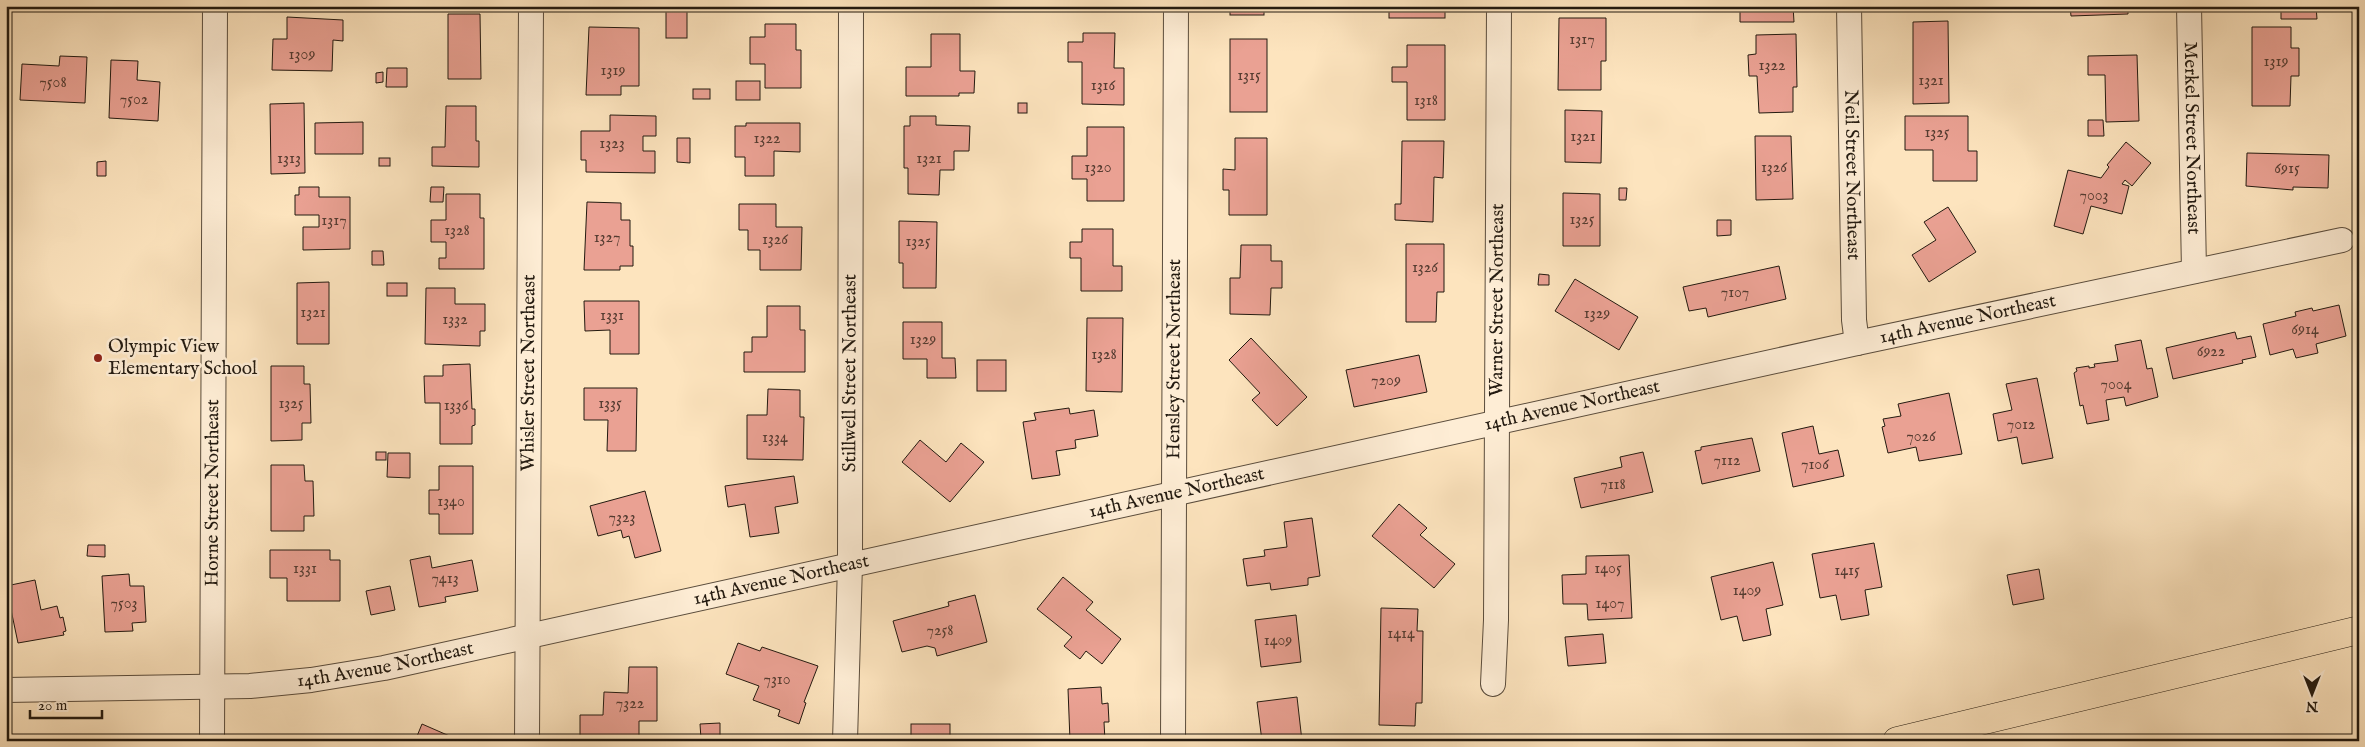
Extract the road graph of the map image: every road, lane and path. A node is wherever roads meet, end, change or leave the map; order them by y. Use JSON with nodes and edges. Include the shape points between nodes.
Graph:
{"nodes":[{"id":1,"x":215,"y":6,"type":"edge"},
{"id":2,"x":531,"y":6,"type":"edge"},
{"id":3,"x":852,"y":6,"type":"edge"},
{"id":4,"x":1176,"y":6,"type":"edge"},
{"id":5,"x":1499,"y":6,"type":"edge"},
{"id":6,"x":1849,"y":6,"type":"edge"},
{"id":7,"x":2189,"y":6,"type":"edge"},
{"id":8,"x":2342,"y":240,"type":"dead end"},
{"id":9,"x":2194,"y":271,"type":"junction"},
{"id":10,"x":1857,"y":343,"type":"junction"},
{"id":11,"x":1497,"y":422,"type":"junction"},
{"id":12,"x":1175,"y":493,"type":"junction"},
{"id":13,"x":850,"y":564,"type":"junction"},
{"id":14,"x":2359,"y":630,"type":"edge"},
{"id":15,"x":529,"y":636,"type":"junction"},
{"id":16,"x":1493,"y":684,"type":"dead end"},
{"id":17,"x":210,"y":686,"type":"junction"},
{"id":18,"x":6,"y":690,"type":"edge"},
{"id":19,"x":212,"y":741,"type":"edge"},
{"id":20,"x":527,"y":741,"type":"edge"},
{"id":21,"x":845,"y":741,"type":"edge"},
{"id":22,"x":1173,"y":741,"type":"edge"},
{"id":23,"x":1897,"y":741,"type":"edge"}],
"edges":[{"from":1,"to":17,"type":"street","name":"Horne Street Northeast"},
{"from":2,"to":15,"type":"street","name":"Whisler Street Northeast"},
{"from":3,"to":13,"type":"street","name":"Stillwell Street Northeast"},
{"from":4,"to":12,"type":"street","name":"Hensley Street Northeast"},
{"from":5,"to":11,"type":"street","name":"Warner Street Northeast"},
{"from":6,"to":10,"type":"street","name":"Neil Street Northeast"},
{"from":7,"to":9,"type":"street","name":"Merkel Street Northeast"},
{"from":8,"to":9,"type":"street","name":"14th Avenue Northeast"},
{"from":9,"to":10,"type":"street","name":"14th Avenue Northeast"},
{"from":10,"to":11,"type":"street","name":"14th Avenue Northeast"},
{"from":11,"to":12,"type":"street","name":"14th Avenue Northeast"},
{"from":11,"to":16,"type":"street","name":"Warner Street Northeast"},
{"from":12,"to":13,"type":"street","name":"14th Avenue Northeast"},
{"from":12,"to":22,"type":"street","name":"Hensley Street Northeast"},
{"from":13,"to":15,"type":"street","name":"14th Avenue Northeast"},
{"from":13,"to":21,"type":"street","name":"Stillwell Street Northeast"},
{"from":14,"to":23,"type":"highway"},
{"from":15,"to":17,"type":"street","name":"14th Avenue Northeast","via":[[384,668],[250,686]]},
{"from":15,"to":20,"type":"street","name":"Whisler Street Northeast"},
{"from":17,"to":18,"type":"street","name":"14th Avenue Northeast"},
{"from":17,"to":19,"type":"street","name":"Horne Street Northeast"}]}
